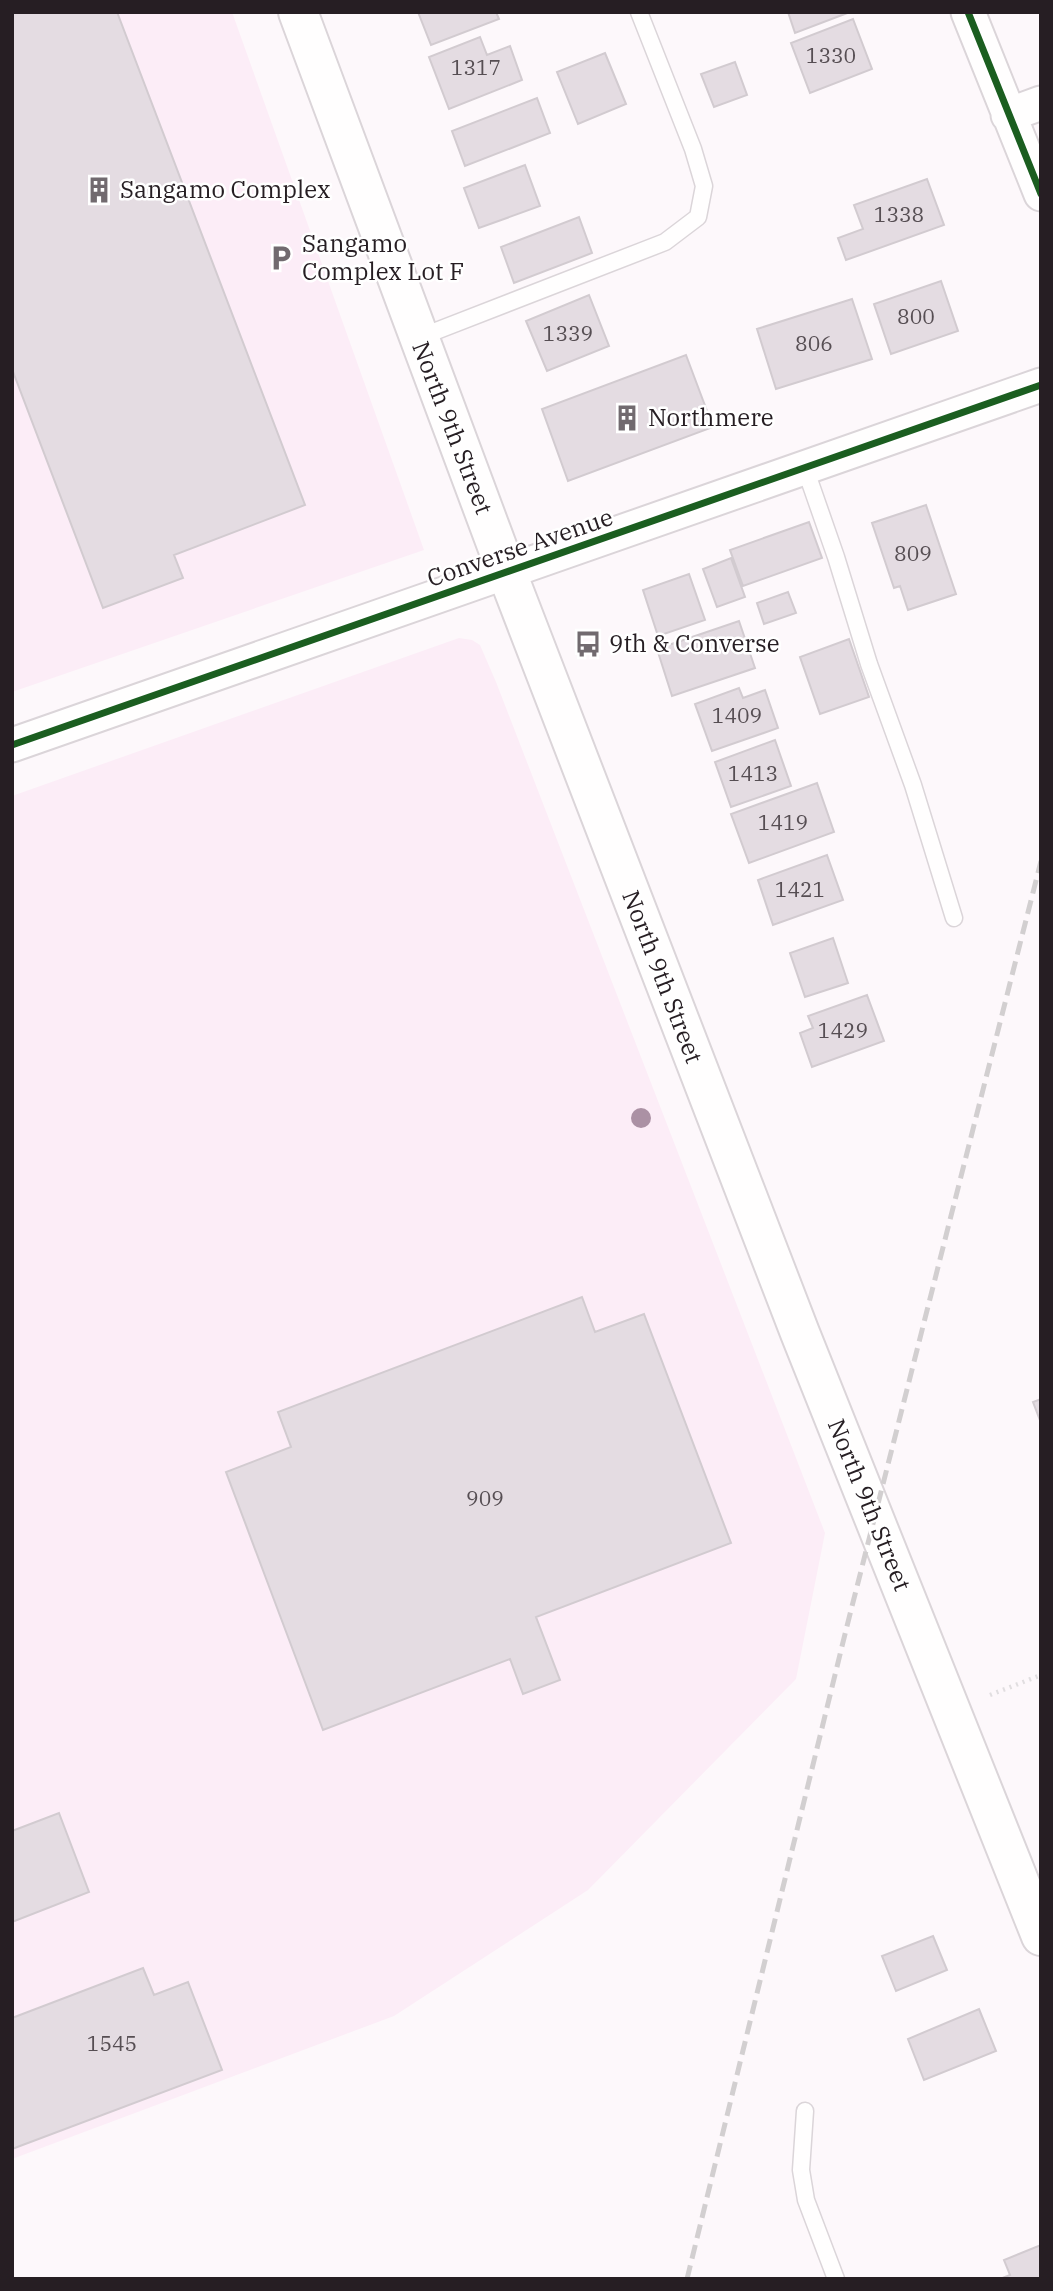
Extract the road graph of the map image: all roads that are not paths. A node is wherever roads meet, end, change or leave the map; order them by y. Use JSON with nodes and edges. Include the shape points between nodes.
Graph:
{"nodes":[{"id":1,"x":298,"y":12,"type":"edge"},
{"id":2,"x":639,"y":12,"type":"edge"},
{"id":3,"x":968,"y":12,"type":"edge"},
{"id":4,"x":1041,"y":103,"type":"edge"},
{"id":5,"x":1009,"y":115,"type":"junction"},
{"id":6,"x":1041,"y":194,"type":"edge"},
{"id":7,"x":418,"y":338,"type":"junction"},
{"id":8,"x":1041,"y":385,"type":"edge"},
{"id":9,"x":805,"y":468,"type":"junction"},
{"id":10,"x":507,"y":573,"type":"junction"},
{"id":11,"x":12,"y":745,"type":"edge"},
{"id":12,"x":954,"y":918,"type":"dead end"},
{"id":13,"x":1041,"y":1936,"type":"edge"},
{"id":14,"x":805,"y":2111,"type":"dead end"},
{"id":15,"x":836,"y":2279,"type":"edge"}],
"edges":[{"from":1,"to":7,"type":"main road","name":"North 9th Street"},
{"from":2,"to":7,"type":"lane","via":[[704,186],[698,217],[665,242]]},
{"from":3,"to":5,"type":"street"},
{"from":4,"to":5,"type":"street"},
{"from":5,"to":6,"type":"street"},
{"from":7,"to":10,"type":"main road","name":"North 9th Street"},
{"from":8,"to":9,"type":"street","name":"Converse Avenue"},
{"from":9,"to":10,"type":"street","name":"Converse Avenue"},
{"from":9,"to":12,"type":"lane"},
{"from":10,"to":11,"type":"street","name":"Converse Avenue"},
{"from":10,"to":13,"type":"main road","name":"North 9th Street","via":[[805,1346]]},
{"from":14,"to":15,"type":"lane","via":[[800,2170],[806,2200]]}]}
